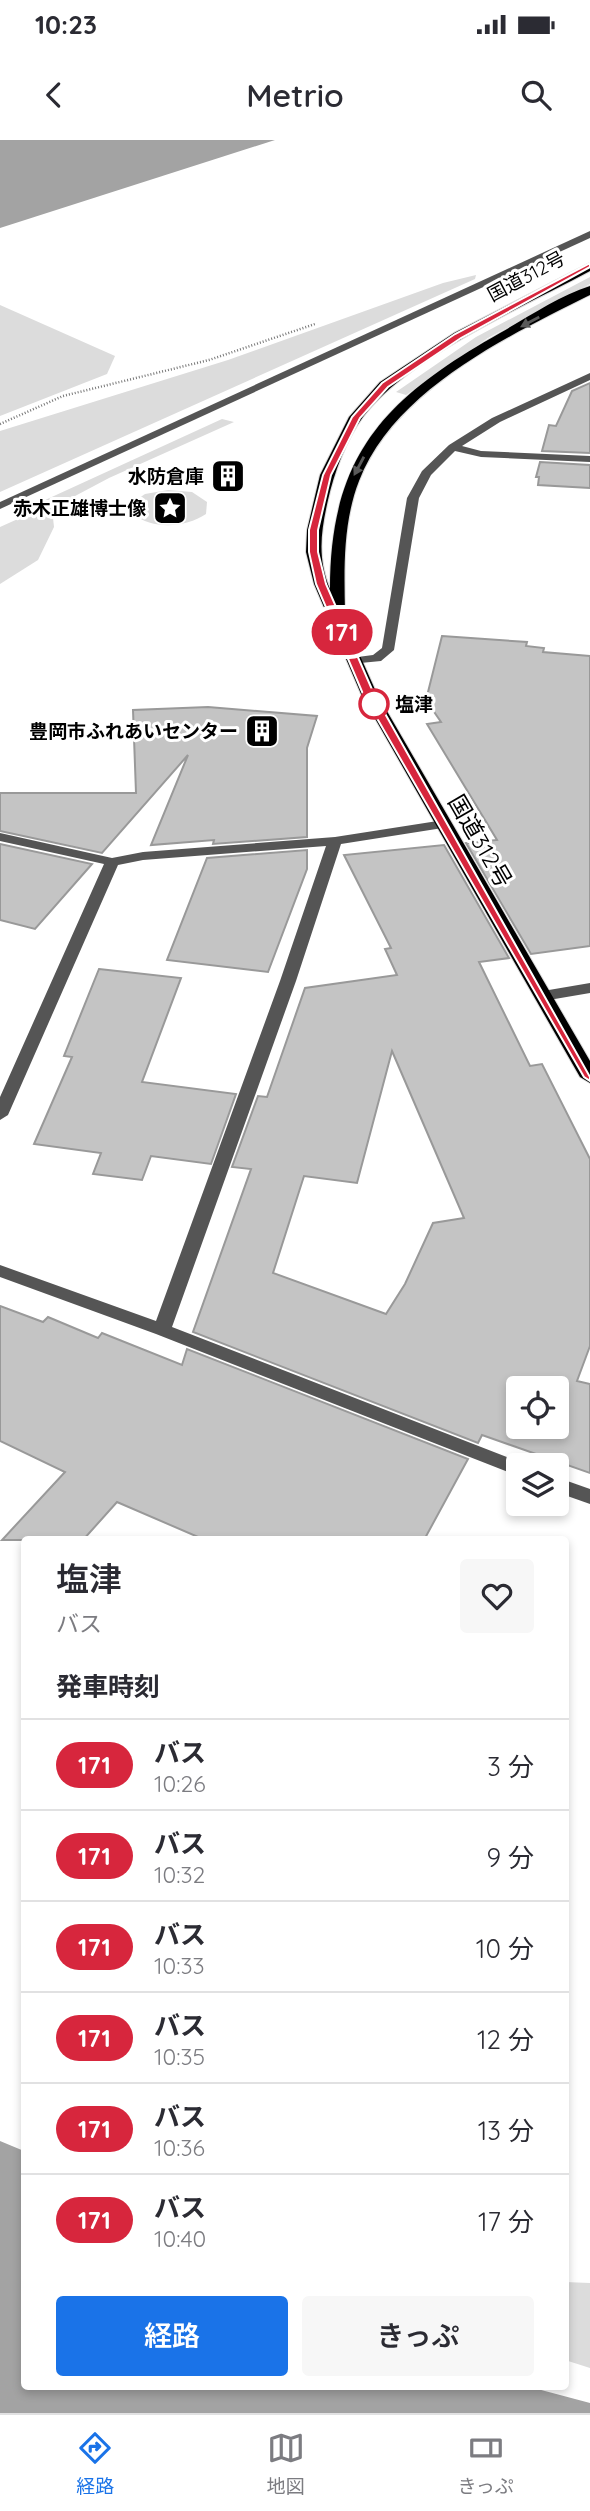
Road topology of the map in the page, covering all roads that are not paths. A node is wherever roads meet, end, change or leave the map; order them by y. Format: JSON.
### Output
{"nodes":[{"id":1,"x":590,"y":234,"type":"edge"},
{"id":2,"x":590,"y":265,"type":"edge"},
{"id":3,"x":590,"y":290,"type":"edge"},
{"id":4,"x":590,"y":376,"type":"edge"},
{"id":5,"x":453,"y":447,"type":"junction"},
{"id":6,"x":590,"y":459,"type":"edge"},
{"id":7,"x":0,"y":506,"type":"edge"},
{"id":8,"x":338,"y":624,"type":"junction"},
{"id":9,"x":355,"y":662,"type":"junction"},
{"id":10,"x":444,"y":824,"type":"junction"},
{"id":11,"x":0,"y":837,"type":"edge"},
{"id":12,"x":335,"y":841,"type":"junction"},
{"id":13,"x":112,"y":862,"type":"junction"},
{"id":14,"x":590,"y":988,"type":"edge"},
{"id":15,"x":543,"y":996,"type":"junction"},
{"id":16,"x":590,"y":1077,"type":"edge"},
{"id":17,"x":0,"y":1115,"type":"edge"},
{"id":18,"x":0,"y":1271,"type":"edge"},
{"id":19,"x":162,"y":1330,"type":"junction"},
{"id":20,"x":506,"y":1464,"type":"edge"},
{"id":21,"x":569,"y":1489,"type":"edge"},
{"id":22,"x":590,"y":1497,"type":"edge"}],
"edges":[{"from":1,"to":7,"type":"street"},
{"from":2,"to":8,"type":"highway","name":"国道312号"},
{"from":3,"to":8,"type":"highway","name":"国道312号","one_way":true},
{"from":4,"to":5,"type":"street"},
{"from":5,"to":6,"type":"street"},
{"from":5,"to":9,"type":"street"},
{"from":8,"to":9,"type":"highway","name":"国道312号"},
{"from":9,"to":10,"type":"highway","name":"国道312号"},
{"from":10,"to":12,"type":"street"},
{"from":10,"to":15,"type":"highway","name":"国道312号"},
{"from":11,"to":13,"type":"street"},
{"from":12,"to":13,"type":"street"},
{"from":12,"to":19,"type":"street"},
{"from":13,"to":17,"type":"street"},
{"from":14,"to":15,"type":"street"},
{"from":15,"to":16,"type":"highway","name":"国道312号"},
{"from":18,"to":19,"type":"street"},
{"from":19,"to":20,"type":"street"},
{"from":21,"to":22,"type":"street"}]}
